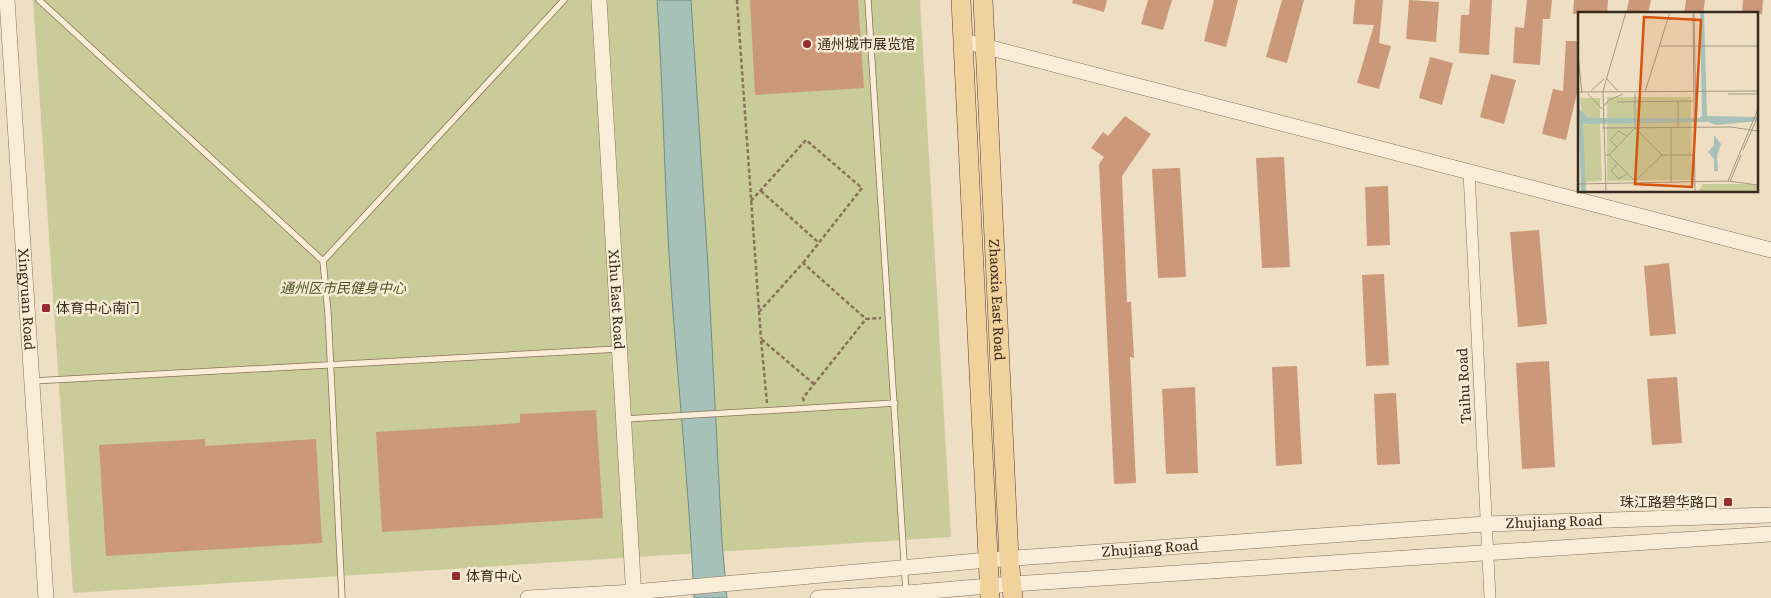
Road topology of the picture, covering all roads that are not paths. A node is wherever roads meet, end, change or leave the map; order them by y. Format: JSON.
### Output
{"nodes":[{"id":1,"x":7,"y":0,"type":"edge"},
{"id":2,"x":38,"y":0,"type":"edge"},
{"id":3,"x":564,"y":0,"type":"edge"},
{"id":4,"x":599,"y":0,"type":"edge"},
{"id":5,"x":868,"y":0,"type":"edge"},
{"id":6,"x":961,"y":0,"type":"edge"},
{"id":7,"x":983,"y":0,"type":"edge"},
{"id":8,"x":964,"y":42,"type":"junction"},
{"id":9,"x":985,"y":46,"type":"junction"},
{"id":10,"x":1470,"y":172,"type":"junction"},
{"id":11,"x":1771,"y":250,"type":"edge"},
{"id":12,"x":323,"y":261,"type":"junction"},
{"id":13,"x":620,"y":349,"type":"junction"},
{"id":14,"x":330,"y":365,"type":"junction"},
{"id":15,"x":32,"y":381,"type":"junction"},
{"id":16,"x":895,"y":403,"type":"junction"},
{"id":17,"x":624,"y":419,"type":"junction"},
{"id":18,"x":1771,"y":514,"type":"edge"},
{"id":19,"x":1485,"y":524,"type":"junction"},
{"id":20,"x":1771,"y":534,"type":"edge"},
{"id":21,"x":1487,"y":553,"type":"junction"},
{"id":22,"x":1009,"y":558,"type":"junction"},
{"id":23,"x":988,"y":560,"type":"junction"},
{"id":24,"x":1013,"y":591,"type":"edge"},
{"id":25,"x":990,"y":592,"type":"edge"},
{"id":26,"x":907,"y":594,"type":"junction"},
{"id":27,"x":634,"y":595,"type":"edge"},
{"id":28,"x":46,"y":598,"type":"edge"},
{"id":29,"x":342,"y":598,"type":"edge"},
{"id":30,"x":528,"y":598,"type":"edge"},
{"id":31,"x":818,"y":598,"type":"edge"},
{"id":32,"x":1490,"y":598,"type":"edge"}],
"edges":[{"from":1,"to":15,"type":"street","name":"Xingyuan Road"},
{"from":2,"to":12,"type":"lane"},
{"from":3,"to":12,"type":"lane"},
{"from":4,"to":13,"type":"street","name":"Xihu East Road"},
{"from":5,"to":16,"type":"lane"},
{"from":6,"to":8,"type":"main road","name":"Zhaoxia East Road"},
{"from":7,"to":9,"type":"main road","name":"Zhaoxia East Road"},
{"from":8,"to":9,"type":"street"},
{"from":8,"to":23,"type":"main road","name":"Zhaoxia East Road"},
{"from":9,"to":10,"type":"street"},
{"from":9,"to":22,"type":"main road","name":"Zhaoxia East Road"},
{"from":10,"to":11,"type":"street"},
{"from":10,"to":19,"type":"street","name":"Taihu Road"},
{"from":12,"to":14,"type":"lane"},
{"from":13,"to":14,"type":"lane"},
{"from":13,"to":17,"type":"street","name":"Xihu East Road"},
{"from":14,"to":15,"type":"lane"},
{"from":14,"to":29,"type":"lane"},
{"from":15,"to":28,"type":"street","name":"Xingyuan Road"},
{"from":16,"to":17,"type":"lane"},
{"from":16,"to":26,"type":"lane"},
{"from":17,"to":27,"type":"street","name":"Xihu East Road"},
{"from":18,"to":19,"type":"street","name":"Zhujiang Road"},
{"from":19,"to":21,"type":"street","name":"Taihu Road"},
{"from":19,"to":22,"type":"street","name":"Zhujiang Road"},
{"from":20,"to":21,"type":"street","name":"Zhujiang Road"},
{"from":21,"to":24,"type":"street","name":"Zhujiang Road"},
{"from":21,"to":32,"type":"street","name":"Taihu Road"},
{"from":22,"to":23,"type":"street","name":"Zhujiang Road"},
{"from":22,"to":24,"type":"main road","name":"Zhaoxia East Road"},
{"from":23,"to":25,"type":"main road","name":"Zhaoxia East Road"},
{"from":23,"to":27,"type":"street","name":"Zhujiang Road"},
{"from":24,"to":25,"type":"street","name":"Zhujiang Road"},
{"from":25,"to":26,"type":"street","name":"Zhujiang Road"},
{"from":26,"to":31,"type":"street","name":"Zhujiang Road"},
{"from":27,"to":30,"type":"street","name":"Zhujiang Road"}]}
